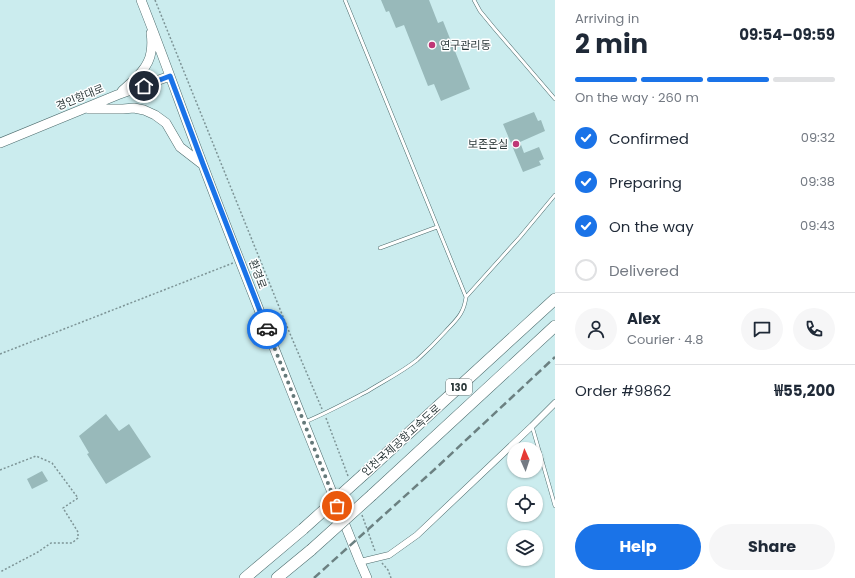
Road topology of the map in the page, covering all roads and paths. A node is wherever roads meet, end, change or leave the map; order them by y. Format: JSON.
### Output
{"nodes":[{"id":1,"x":155,"y":0,"type":"edge"},
{"id":2,"x":345,"y":0,"type":"edge"},
{"id":3,"x":474,"y":0,"type":"edge"},
{"id":4,"x":142,"y":2,"type":"edge"},
{"id":5,"x":170,"y":76,"type":"junction"},
{"id":6,"x":118,"y":95,"type":"junction"},
{"id":7,"x":555,"y":99,"type":"edge"},
{"id":8,"x":83,"y":109,"type":"junction"},
{"id":9,"x":0,"y":143,"type":"edge"},
{"id":10,"x":203,"y":164,"type":"junction"},
{"id":11,"x":555,"y":196,"type":"edge"},
{"id":12,"x":437,"y":227,"type":"junction"},
{"id":13,"x":380,"y":248,"type":"dead end"},
{"id":14,"x":240,"y":260,"type":"junction"},
{"id":15,"x":466,"y":296,"type":"junction"},
{"id":16,"x":555,"y":299,"type":"edge"},
{"id":17,"x":555,"y":326,"type":"edge"},
{"id":18,"x":0,"y":354,"type":"edge"},
{"id":19,"x":555,"y":403,"type":"edge"},
{"id":20,"x":325,"y":414,"type":"junction"},
{"id":21,"x":303,"y":422,"type":"junction"},
{"id":22,"x":532,"y":426,"type":"junction"},
{"id":23,"x":0,"y":470,"type":"edge"},
{"id":24,"x":348,"y":478,"type":"dead end"},
{"id":25,"x":555,"y":505,"type":"edge"},
{"id":26,"x":362,"y":515,"type":"dead end"},
{"id":27,"x":378,"y":558,"type":"junction"},
{"id":28,"x":360,"y":562,"type":"junction"},
{"id":29,"x":0,"y":572,"type":"edge"},
{"id":30,"x":245,"y":578,"type":"edge"},
{"id":31,"x":277,"y":578,"type":"edge"},
{"id":32,"x":367,"y":578,"type":"edge"},
{"id":33,"x":391,"y":578,"type":"edge"}],
"edges":[{"from":1,"to":20,"type":"path"},
{"from":2,"to":12,"type":"lane"},
{"from":3,"to":7,"type":"lane"},
{"from":4,"to":5,"type":"main road","name":"환경로"},
{"from":4,"to":6,"type":"main road"},
{"from":5,"to":6,"type":"main road","name":"경인항대로"},
{"from":5,"to":10,"type":"main road","name":"환경로"},
{"from":6,"to":8,"type":"main road","name":"경인항대로"},
{"from":8,"to":9,"type":"main road","name":"경인항대로"},
{"from":8,"to":10,"type":"main road"},
{"from":10,"to":14,"type":"main road","name":"환경로"},
{"from":11,"to":15,"type":"lane"},
{"from":12,"to":13,"type":"lane"},
{"from":12,"to":15,"type":"lane"},
{"from":14,"to":18,"type":"path"},
{"from":14,"to":21,"type":"main road","name":"환경로"},
{"from":15,"to":20,"type":"lane"},
{"from":16,"to":30,"type":"highway","name":"인천국제공항고속도로","number":"130","bridge":true},
{"from":17,"to":31,"type":"highway","name":"인천국제공항고속도로","number":"130","bridge":true},
{"from":19,"to":22,"type":"street"},
{"from":20,"to":21,"type":"lane"},
{"from":20,"to":24,"type":"path"},
{"from":21,"to":28,"type":"main road","name":"환경로"},
{"from":22,"to":25,"type":"lane"},
{"from":22,"to":27,"type":"street"},
{"from":23,"to":29,"type":"path"},
{"from":26,"to":27,"type":"path"},
{"from":27,"to":28,"type":"street"},
{"from":27,"to":33,"type":"path"},
{"from":28,"to":32,"type":"main road","name":"환경로"}]}
